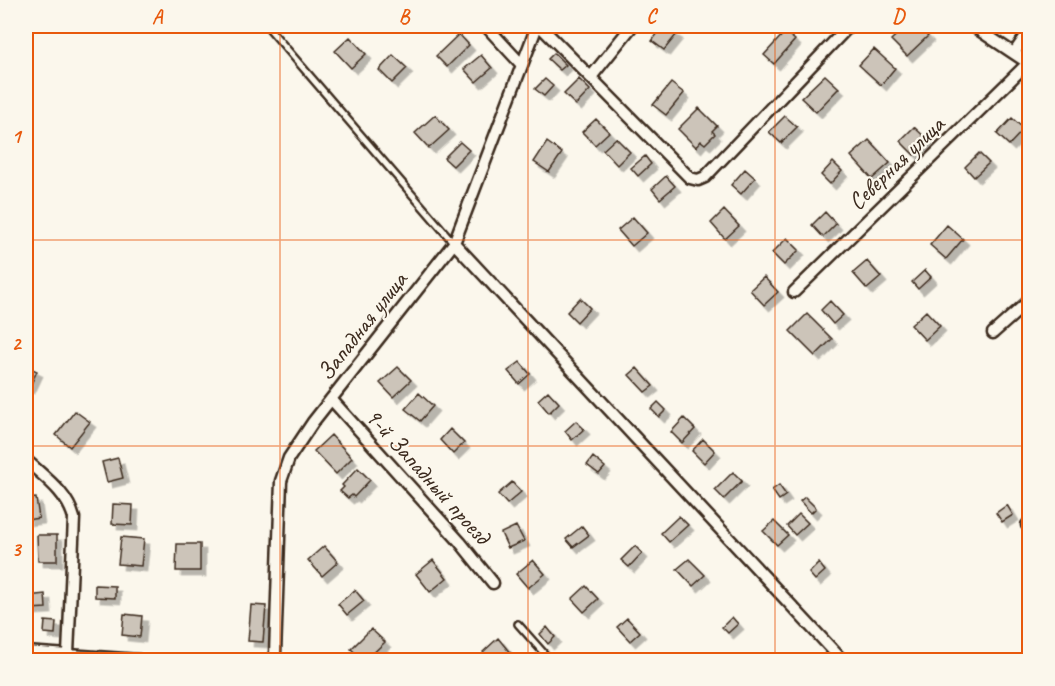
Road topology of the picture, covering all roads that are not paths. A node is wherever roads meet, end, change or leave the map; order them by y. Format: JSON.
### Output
{"nodes":[{"id":1,"x":267,"y":26,"type":"edge"},
{"id":2,"x":486,"y":26,"type":"edge"},
{"id":3,"x":539,"y":26,"type":"edge"},
{"id":4,"x":632,"y":26,"type":"edge"},
{"id":5,"x":849,"y":26,"type":"edge"},
{"id":6,"x":973,"y":26,"type":"edge"},
{"id":7,"x":1029,"y":30,"type":"edge"},
{"id":8,"x":1014,"y":54,"type":"junction"},
{"id":9,"x":1029,"y":64,"type":"edge"},
{"id":10,"x":522,"y":65,"type":"junction"},
{"id":11,"x":591,"y":77,"type":"junction"},
{"id":12,"x":454,"y":243,"type":"junction"},
{"id":13,"x":794,"y":292,"type":"dead end"},
{"id":14,"x":1029,"y":300,"type":"edge"},
{"id":15,"x":993,"y":333,"type":"dead end"},
{"id":16,"x":331,"y":399,"type":"junction"},
{"id":17,"x":26,"y":460,"type":"edge"},
{"id":18,"x":493,"y":583,"type":"dead end"},
{"id":19,"x":518,"y":624,"type":"dead end"},
{"id":20,"x":26,"y":652,"type":"edge"},
{"id":21,"x":68,"y":654,"type":"junction"},
{"id":22,"x":275,"y":659,"type":"edge"},
{"id":23,"x":139,"y":660,"type":"edge"},
{"id":24,"x":550,"y":660,"type":"edge"},
{"id":25,"x":842,"y":660,"type":"edge"}],
"edges":[{"from":1,"to":12,"type":"lane"},
{"from":2,"to":10,"type":"street"},
{"from":3,"to":10,"type":"street","name":"Западная улица"},
{"from":3,"to":11,"type":"street"},
{"from":4,"to":11,"type":"street"},
{"from":5,"to":11,"type":"street"},
{"from":6,"to":8,"type":"street"},
{"from":7,"to":8,"type":"street"},
{"from":8,"to":9,"type":"street"},
{"from":9,"to":13,"type":"street","name":"Северная улица"},
{"from":10,"to":12,"type":"street","name":"Западная улица"},
{"from":12,"to":16,"type":"street","name":"Западная улица"},
{"from":12,"to":25,"type":"street"},
{"from":14,"to":15,"type":"street"},
{"from":16,"to":18,"type":"street","name":"9-й Западный проезд"},
{"from":16,"to":22,"type":"street","name":"Западная улица"},
{"from":17,"to":21,"type":"street"},
{"from":19,"to":24,"type":"lane"},
{"from":20,"to":21,"type":"street"},
{"from":21,"to":23,"type":"street"}]}
